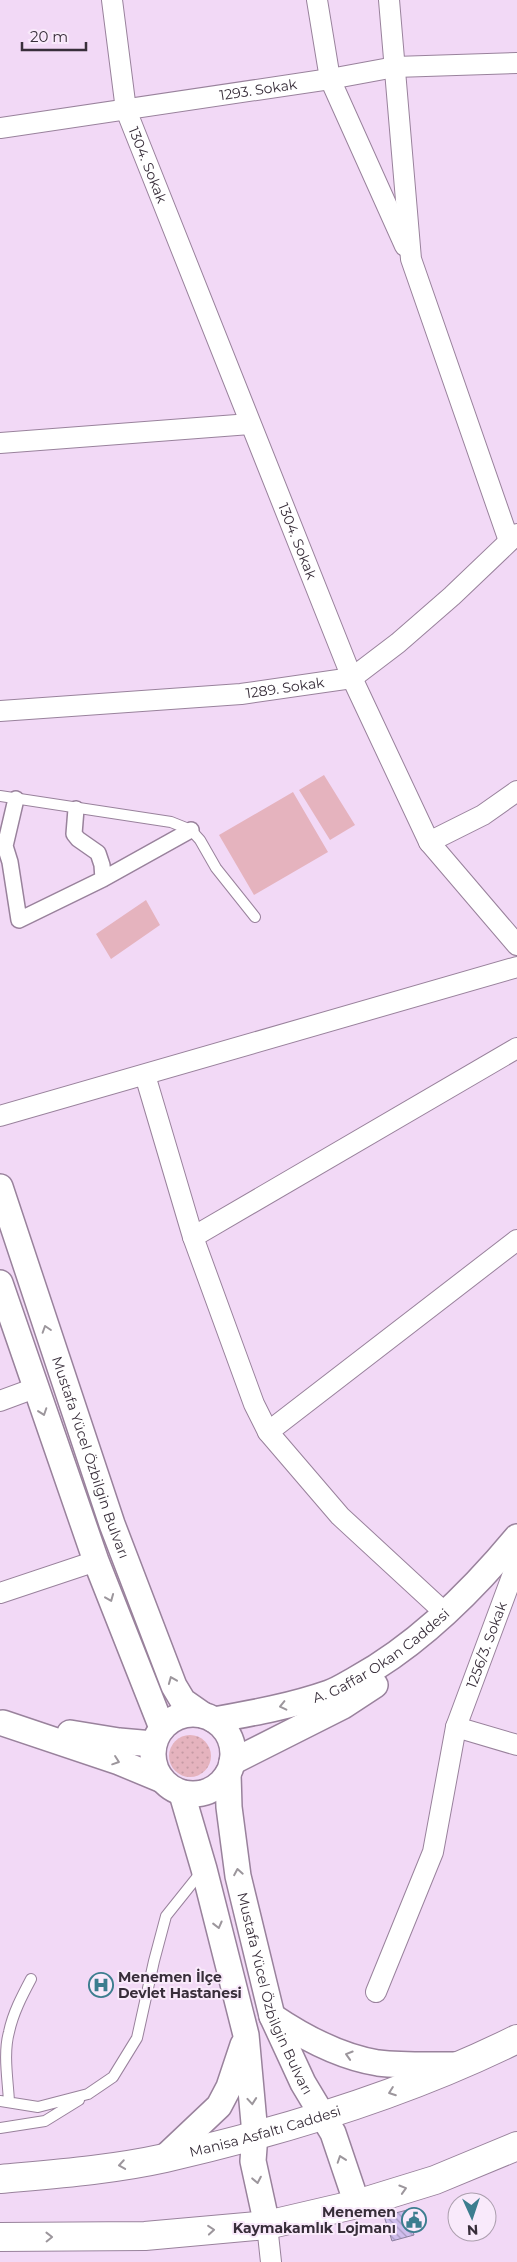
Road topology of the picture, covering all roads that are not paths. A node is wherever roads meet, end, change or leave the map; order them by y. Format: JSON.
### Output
{"nodes":[{"id":1,"x":112,"y":0,"type":"edge"},
{"id":2,"x":317,"y":0,"type":"edge"},
{"id":3,"x":389,"y":0,"type":"edge"},
{"id":4,"x":517,"y":63,"type":"edge"},
{"id":5,"x":395,"y":67,"type":"junction"},
{"id":6,"x":330,"y":79,"type":"junction"},
{"id":7,"x":126,"y":110,"type":"junction"},
{"id":8,"x":0,"y":128,"type":"edge"},
{"id":9,"x":411,"y":259,"type":"junction"},
{"id":10,"x":250,"y":424,"type":"junction"},
{"id":11,"x":0,"y":443,"type":"edge"},
{"id":12,"x":513,"y":537,"type":"edge"},
{"id":13,"x":352,"y":678,"type":"junction"},
{"id":14,"x":0,"y":711,"type":"edge"},
{"id":15,"x":517,"y":791,"type":"edge"},
{"id":16,"x":0,"y":796,"type":"edge"},
{"id":17,"x":16,"y":799,"type":"junction"},
{"id":18,"x":76,"y":809,"type":"junction"},
{"id":19,"x":191,"y":830,"type":"junction"},
{"id":20,"x":429,"y":842,"type":"junction"},
{"id":21,"x":103,"y":879,"type":"junction"},
{"id":22,"x":255,"y":917,"type":"dead end"},
{"id":23,"x":517,"y":944,"type":"edge"},
{"id":24,"x":517,"y":967,"type":"edge"},
{"id":25,"x":517,"y":1048,"type":"edge"},
{"id":26,"x":145,"y":1075,"type":"junction"},
{"id":27,"x":0,"y":1116,"type":"edge"},
{"id":28,"x":0,"y":1187,"type":"edge"},
{"id":29,"x":192,"y":1237,"type":"junction"},
{"id":30,"x":517,"y":1240,"type":"edge"},
{"id":31,"x":0,"y":1283,"type":"edge"},
{"id":32,"x":35,"y":1388,"type":"junction"},
{"id":33,"x":0,"y":1401,"type":"edge"},
{"id":34,"x":268,"y":1432,"type":"junction"},
{"id":35,"x":517,"y":1537,"type":"edge"},
{"id":36,"x":96,"y":1561,"type":"junction"},
{"id":37,"x":517,"y":1563,"type":"edge"},
{"id":38,"x":0,"y":1593,"type":"edge"},
{"id":39,"x":444,"y":1612,"type":"junction"},
{"id":40,"x":209,"y":1718,"type":"junction"},
{"id":41,"x":2,"y":1723,"type":"edge"},
{"id":42,"x":456,"y":1726,"type":"junction"},
{"id":43,"x":158,"y":1736,"type":"junction"},
{"id":44,"x":517,"y":1744,"type":"edge"},
{"id":45,"x":230,"y":1768,"type":"junction"},
{"id":46,"x":160,"y":1779,"type":"junction"},
{"id":47,"x":182,"y":1794,"type":"junction"},
{"id":48,"x":204,"y":1869,"type":"junction"},
{"id":49,"x":31,"y":1979,"type":"dead end"},
{"id":50,"x":376,"y":1992,"type":"dead end"},
{"id":51,"x":272,"y":2016,"type":"junction"},
{"id":52,"x":246,"y":2035,"type":"junction"},
{"id":53,"x":517,"y":2039,"type":"edge"},
{"id":54,"x":466,"y":2064,"type":"junction"},
{"id":55,"x":88,"y":2094,"type":"junction"},
{"id":56,"x":5,"y":2101,"type":"edge"},
{"id":57,"x":323,"y":2115,"type":"junction"},
{"id":58,"x":0,"y":2128,"type":"edge"},
{"id":59,"x":255,"y":2134,"type":"junction"},
{"id":60,"x":517,"y":2146,"type":"edge"},
{"id":61,"x":164,"y":2158,"type":"junction"},
{"id":62,"x":0,"y":2179,"type":"edge"},
{"id":63,"x":356,"y":2204,"type":"junction"},
{"id":64,"x":267,"y":2225,"type":"junction"},
{"id":65,"x":0,"y":2237,"type":"edge"},
{"id":66,"x":271,"y":2262,"type":"edge"}],
"edges":[{"from":1,"to":7,"type":"street","name":"1304. Sokak"},
{"from":2,"to":6,"type":"street"},
{"from":3,"to":5,"type":"street"},
{"from":4,"to":5,"type":"street","name":"1293. Sokak"},
{"from":5,"to":6,"type":"street","name":"1293. Sokak"},
{"from":5,"to":9,"type":"street"},
{"from":6,"to":7,"type":"street","name":"1293. Sokak"},
{"from":6,"to":9,"type":"street"},
{"from":7,"to":8,"type":"street","name":"1293. Sokak"},
{"from":7,"to":10,"type":"street","name":"1304. Sokak"},
{"from":9,"to":12,"type":"street"},
{"from":10,"to":11,"type":"street"},
{"from":10,"to":13,"type":"street","name":"1304. Sokak"},
{"from":12,"to":13,"type":"street","name":"1289. Sokak"},
{"from":13,"to":14,"type":"street","name":"1289. Sokak"},
{"from":13,"to":20,"type":"street","name":"1304. Sokak"},
{"from":15,"to":20,"type":"street"},
{"from":16,"to":17,"type":"lane"},
{"from":17,"to":18,"type":"lane"},
{"from":17,"to":21,"type":"street"},
{"from":18,"to":19,"type":"lane"},
{"from":18,"to":21,"type":"street"},
{"from":19,"to":21,"type":"street"},
{"from":19,"to":22,"type":"lane"},
{"from":20,"to":23,"type":"street","name":"1304. Sokak"},
{"from":24,"to":26,"type":"street"},
{"from":25,"to":29,"type":"street"},
{"from":26,"to":27,"type":"street"},
{"from":26,"to":29,"type":"street"},
{"from":40,"to":28,"type":"street","name":"Mustafa Yücel Özbilgin Bulvarı","one_way":true},
{"from":29,"to":34,"type":"street"},
{"from":30,"to":34,"type":"street"},
{"from":31,"to":32,"type":"street","name":"Mustafa Yücel Özbilgin Bulvarı"},
{"from":32,"to":33,"type":"street"},
{"from":32,"to":36,"type":"street","name":"Mustafa Yücel Özbilgin Bulvarı","one_way":true},
{"from":34,"to":39,"type":"street"},
{"from":35,"to":39,"type":"street","name":"A. Gaffar Okan Caddesi"},
{"from":36,"to":38,"type":"street"},
{"from":36,"to":43,"type":"street","name":"Mustafa Yücel Özbilgin Bulvarı","one_way":true},
{"from":37,"to":42,"type":"street","name":"1256/3. Sokak"},
{"from":37,"to":45,"type":"street","name":"A. Gaffar Okan Caddesi"},
{"from":39,"to":40,"type":"street","name":"A. Gaffar Okan Caddesi","one_way":true},
{"from":40,"to":43,"type":"street"},
{"from":40,"to":45,"type":"street"},
{"from":41,"to":43,"type":"street"},
{"from":41,"to":46,"type":"street","one_way":true},
{"from":42,"to":44,"type":"street"},
{"from":42,"to":50,"type":"street","name":"1256/3. Sokak"},
{"from":43,"to":46,"type":"street"},
{"from":45,"to":47,"type":"street"},
{"from":51,"to":45,"type":"street","name":"Mustafa Yücel Özbilgin Bulvarı","one_way":true},
{"from":46,"to":47,"type":"street"},
{"from":47,"to":48,"type":"street"},
{"from":48,"to":52,"type":"street","one_way":true},
{"from":48,"to":55,"type":"lane"},
{"from":49,"to":56,"type":"lane"},
{"from":54,"to":51,"type":"street","one_way":true},
{"from":51,"to":57,"type":"street","name":"Mustafa Yücel Özbilgin Bulvarı"},
{"from":52,"to":59,"type":"street","one_way":true},
{"from":52,"to":61,"type":"street"},
{"from":53,"to":54,"type":"highway","name":"Manisa Asfaltı Caddesi"},
{"from":54,"to":57,"type":"highway","name":"Manisa Asfaltı Caddesi","one_way":true},
{"from":55,"to":56,"type":"lane"},
{"from":55,"to":58,"type":"lane"},
{"from":57,"to":59,"type":"highway","name":"Manisa Asfaltı Caddesi"},
{"from":63,"to":57,"type":"street","name":"Mustafa Yücel Özbilgin Bulvarı","one_way":true},
{"from":59,"to":61,"type":"highway","name":"Manisa Asfaltı Caddesi"},
{"from":59,"to":64,"type":"street","one_way":true},
{"from":63,"to":60,"type":"highway","one_way":true},
{"from":61,"to":62,"type":"highway","name":"Manisa Asfaltı Caddesi","one_way":true},
{"from":63,"to":64,"type":"highway"},
{"from":65,"to":64,"type":"highway","one_way":true},
{"from":64,"to":66,"type":"street"}]}
